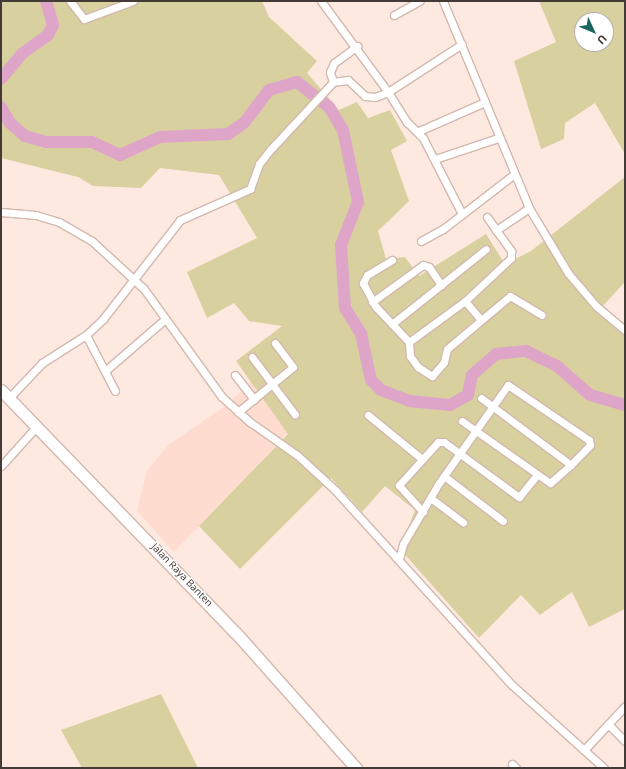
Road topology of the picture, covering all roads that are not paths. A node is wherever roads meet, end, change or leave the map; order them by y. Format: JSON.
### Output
{"nodes":[{"id":1,"x":70,"y":1,"type":"edge"},
{"id":2,"x":133,"y":1,"type":"edge"},
{"id":3,"x":321,"y":1,"type":"edge"},
{"id":4,"x":418,"y":1,"type":"edge"},
{"id":5,"x":443,"y":1,"type":"edge"},
{"id":6,"x":394,"y":15,"type":"dead end"},
{"id":7,"x":462,"y":44,"type":"junction"},
{"id":8,"x":357,"y":46,"type":"junction"},
{"id":9,"x":332,"y":84,"type":"junction"},
{"id":10,"x":388,"y":92,"type":"junction"},
{"id":11,"x":485,"y":102,"type":"junction"},
{"id":12,"x":419,"y":131,"type":"junction"},
{"id":13,"x":498,"y":138,"type":"junction"},
{"id":14,"x":435,"y":160,"type":"junction"},
{"id":15,"x":513,"y":175,"type":"junction"},
{"id":16,"x":529,"y":208,"type":"junction"},
{"id":17,"x":1,"y":212,"type":"edge"},
{"id":18,"x":462,"y":214,"type":"junction"},
{"id":19,"x":487,"y":217,"type":"dead end"},
{"id":20,"x":496,"y":230,"type":"junction"},
{"id":21,"x":421,"y":241,"type":"dead end"},
{"id":22,"x":486,"y":249,"type":"dead end"},
{"id":23,"x":392,"y":260,"type":"dead end"},
{"id":24,"x":133,"y":279,"type":"junction"},
{"id":25,"x":441,"y":285,"type":"junction"},
{"id":26,"x":465,"y":301,"type":"junction"},
{"id":27,"x":372,"y":302,"type":"junction"},
{"id":28,"x":542,"y":315,"type":"dead end"},
{"id":29,"x":165,"y":319,"type":"junction"},
{"id":30,"x":480,"y":319,"type":"junction"},
{"id":31,"x":392,"y":324,"type":"junction"},
{"id":32,"x":625,"y":330,"type":"edge"},
{"id":33,"x":86,"y":335,"type":"junction"},
{"id":34,"x":409,"y":342,"type":"junction"},
{"id":35,"x":275,"y":343,"type":"dead end"},
{"id":36,"x":252,"y":357,"type":"dead end"},
{"id":37,"x":105,"y":371,"type":"junction"},
{"id":38,"x":235,"y":375,"type":"dead end"},
{"id":39,"x":272,"y":384,"type":"junction"},
{"id":40,"x":115,"y":392,"type":"dead end"},
{"id":41,"x":5,"y":394,"type":"edge"},
{"id":42,"x":480,"y":398,"type":"dead end"},
{"id":43,"x":254,"y":399,"type":"junction"},
{"id":44,"x":493,"y":408,"type":"junction"},
{"id":45,"x":238,"y":412,"type":"junction"},
{"id":46,"x":295,"y":414,"type":"dead end"},
{"id":47,"x":368,"y":415,"type":"dead end"},
{"id":48,"x":462,"y":421,"type":"dead end"},
{"id":49,"x":37,"y":426,"type":"junction"},
{"id":50,"x":477,"y":432,"type":"junction"},
{"id":51,"x":461,"y":455,"type":"junction"},
{"id":52,"x":422,"y":459,"type":"junction"},
{"id":53,"x":571,"y":465,"type":"junction"},
{"id":54,"x":1,"y":466,"type":"edge"},
{"id":55,"x":537,"y":475,"type":"junction"},
{"id":56,"x":444,"y":476,"type":"junction"},
{"id":57,"x":432,"y":499,"type":"junction"},
{"id":58,"x":423,"y":512,"type":"junction"},
{"id":59,"x":503,"y":521,"type":"dead end"},
{"id":60,"x":463,"y":522,"type":"dead end"},
{"id":61,"x":399,"y":559,"type":"junction"},
{"id":62,"x":625,"y":706,"type":"edge"},
{"id":63,"x":608,"y":724,"type":"junction"},
{"id":64,"x":625,"y":741,"type":"edge"},
{"id":65,"x":584,"y":750,"type":"junction"},
{"id":66,"x":356,"y":768,"type":"edge"},
{"id":67,"x":604,"y":768,"type":"edge"}],
"edges":[{"from":1,"to":2,"type":"street"},
{"from":3,"to":8,"type":"street"},
{"from":4,"to":6,"type":"street"},
{"from":5,"to":7,"type":"street"},
{"from":7,"to":10,"type":"street"},
{"from":7,"to":11,"type":"street"},
{"from":8,"to":9,"type":"street"},
{"from":8,"to":10,"type":"street"},
{"from":9,"to":10,"type":"street"},
{"from":9,"to":24,"type":"street"},
{"from":10,"to":12,"type":"street"},
{"from":11,"to":12,"type":"street"},
{"from":11,"to":13,"type":"street"},
{"from":12,"to":14,"type":"street"},
{"from":13,"to":14,"type":"street"},
{"from":13,"to":15,"type":"street"},
{"from":14,"to":18,"type":"street"},
{"from":15,"to":16,"type":"street"},
{"from":15,"to":18,"type":"street"},
{"from":16,"to":20,"type":"street"},
{"from":16,"to":32,"type":"street"},
{"from":17,"to":24,"type":"street"},
{"from":18,"to":21,"type":"street"},
{"from":19,"to":20,"type":"street"},
{"from":20,"to":26,"type":"street"},
{"from":22,"to":25,"type":"street"},
{"from":23,"to":27,"type":"street"},
{"from":24,"to":29,"type":"street"},
{"from":24,"to":33,"type":"street"},
{"from":25,"to":27,"type":"street"},
{"from":25,"to":31,"type":"street"},
{"from":26,"to":30,"type":"street"},
{"from":26,"to":34,"type":"street"},
{"from":27,"to":31,"type":"street"},
{"from":28,"to":30,"type":"street"},
{"from":29,"to":37,"type":"street"},
{"from":29,"to":45,"type":"street"},
{"from":30,"to":34,"type":"street"},
{"from":31,"to":34,"type":"street"},
{"from":33,"to":37,"type":"street"},
{"from":33,"to":41,"type":"street"},
{"from":35,"to":39,"type":"street"},
{"from":36,"to":39,"type":"street"},
{"from":37,"to":40,"type":"street"},
{"from":38,"to":43,"type":"street"},
{"from":39,"to":43,"type":"street"},
{"from":39,"to":46,"type":"street"},
{"from":41,"to":49,"type":"main road","name":"Jalan Raya Banten"},
{"from":42,"to":44,"type":"street"},
{"from":43,"to":45,"type":"street"},
{"from":44,"to":50,"type":"street"},
{"from":44,"to":53,"type":"street"},
{"from":44,"to":53,"type":"street"},
{"from":45,"to":61,"type":"street"},
{"from":47,"to":52,"type":"street"},
{"from":48,"to":50,"type":"street"},
{"from":49,"to":54,"type":"street"},
{"from":49,"to":66,"type":"main road","name":"Jalan Raya Banten"},
{"from":50,"to":51,"type":"street"},
{"from":50,"to":55,"type":"street"},
{"from":51,"to":52,"type":"street"},
{"from":51,"to":55,"type":"street"},
{"from":51,"to":56,"type":"street"},
{"from":52,"to":58,"type":"street"},
{"from":53,"to":55,"type":"street"},
{"from":56,"to":57,"type":"street"},
{"from":56,"to":59,"type":"street"},
{"from":57,"to":58,"type":"street"},
{"from":57,"to":60,"type":"street"},
{"from":58,"to":61,"type":"street"},
{"from":61,"to":65,"type":"street"},
{"from":62,"to":63,"type":"street"},
{"from":63,"to":64,"type":"street"},
{"from":63,"to":65,"type":"street"},
{"from":65,"to":67,"type":"street"}]}
